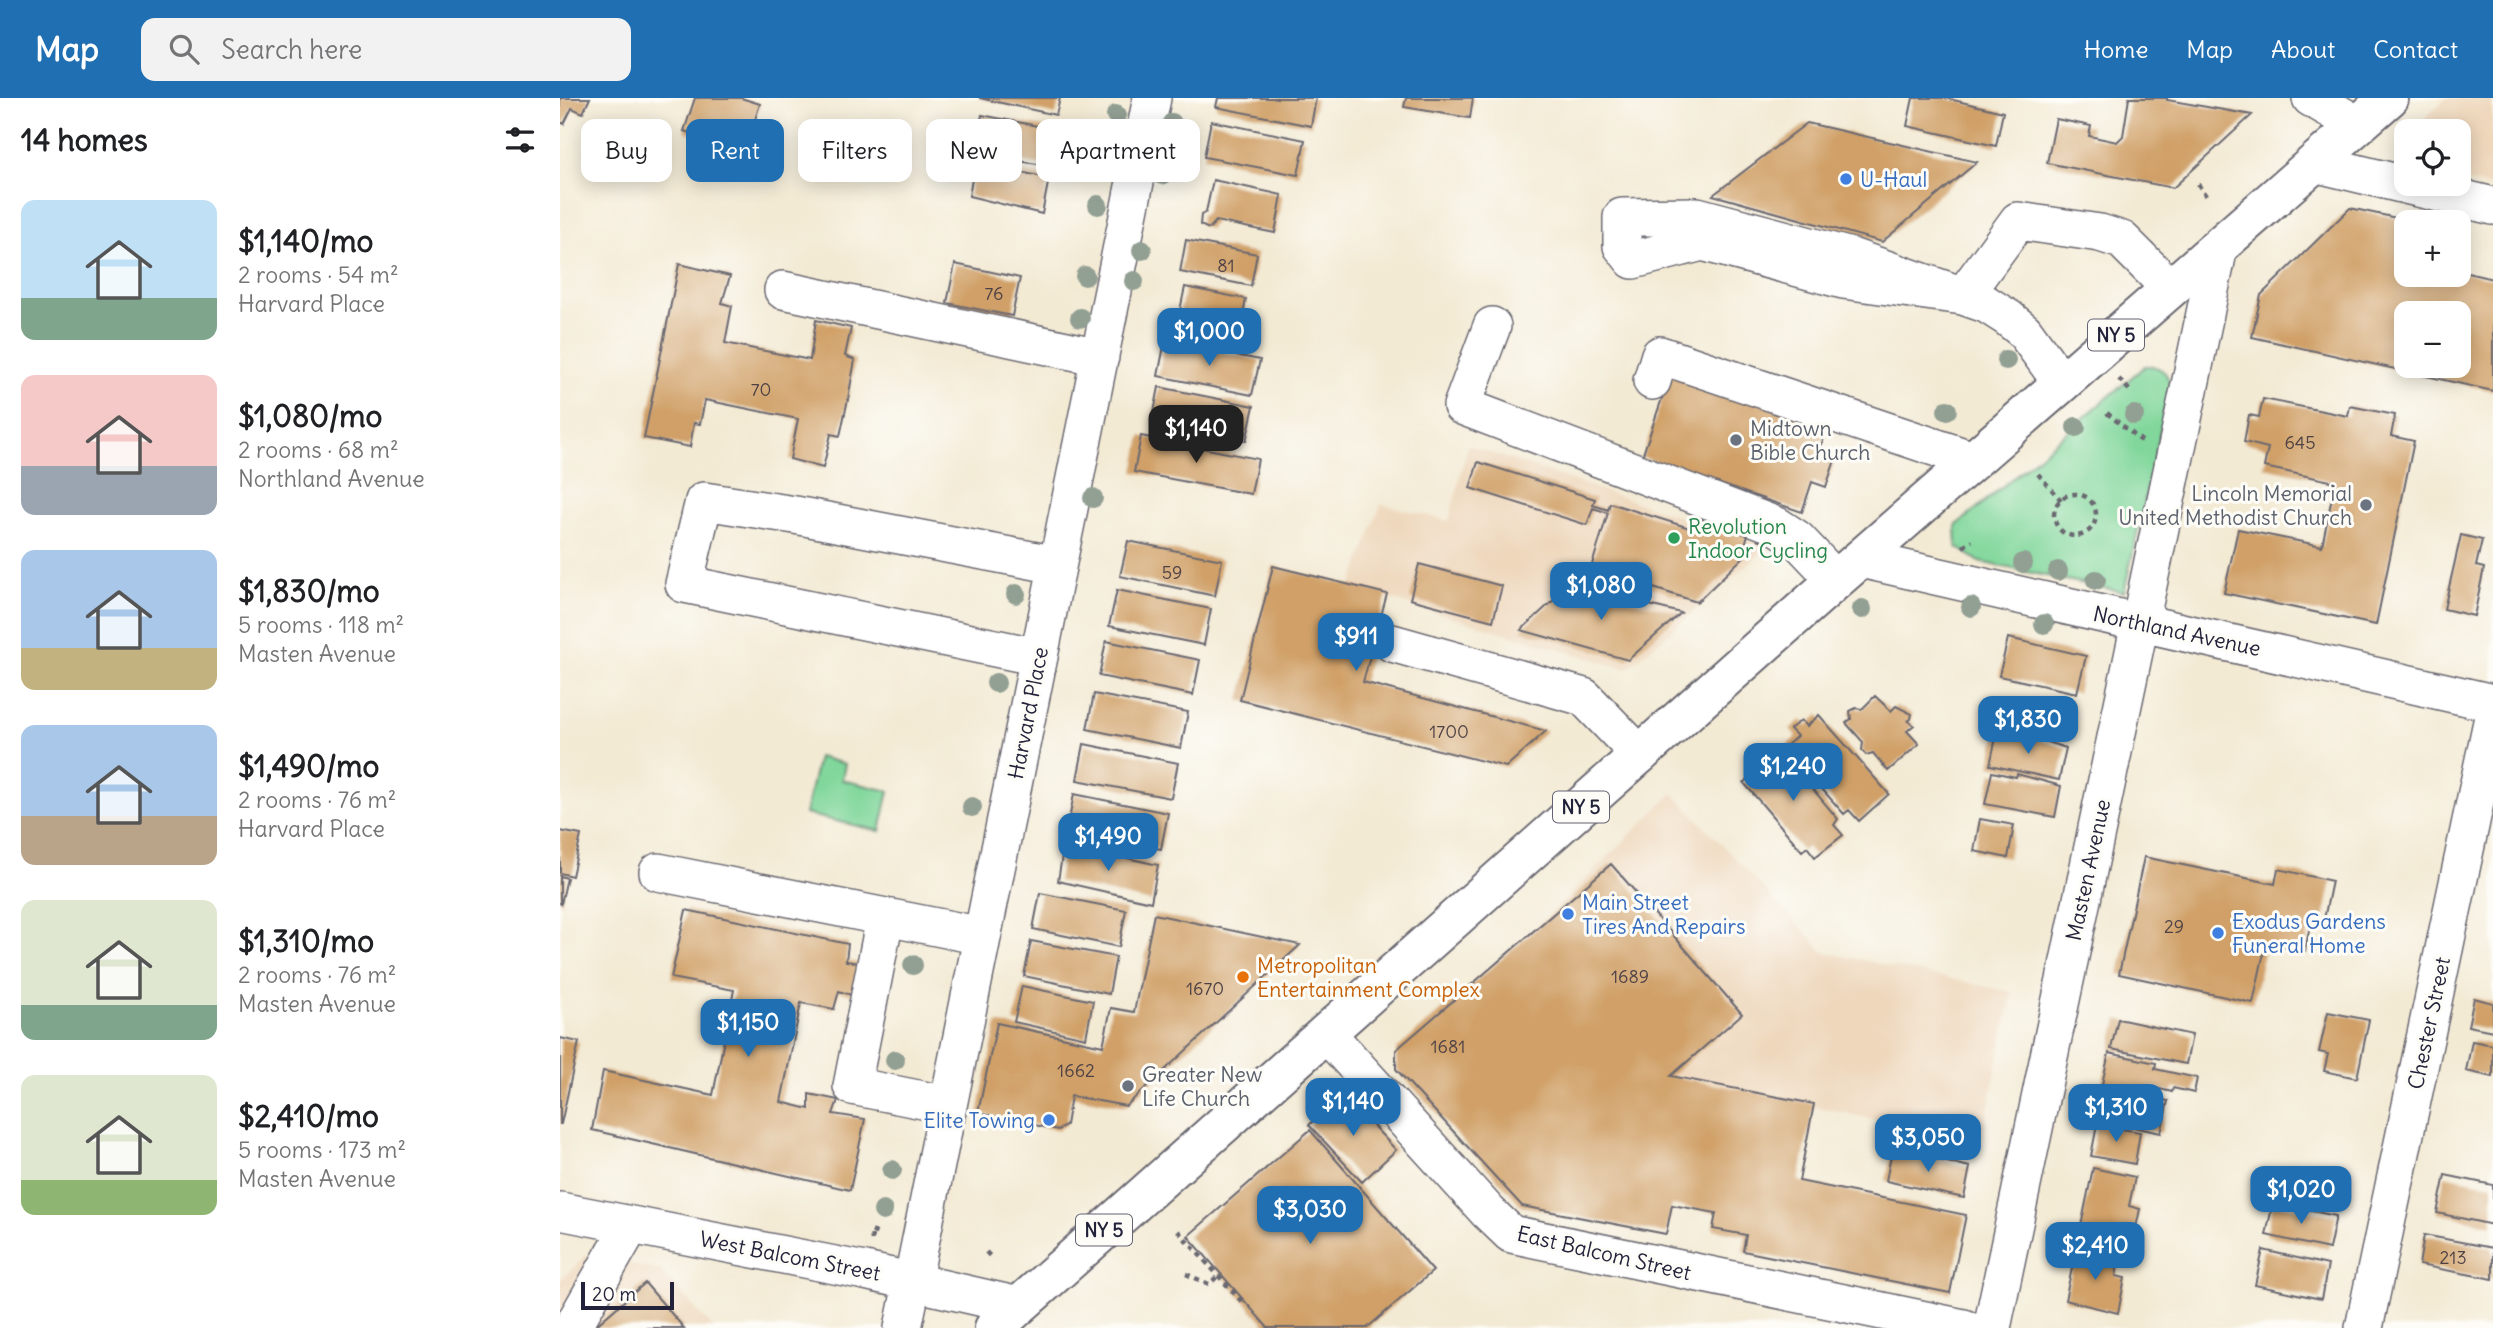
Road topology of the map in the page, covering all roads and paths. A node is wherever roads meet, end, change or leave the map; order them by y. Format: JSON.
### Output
{"nodes":[{"id":1,"x":1152,"y":98,"type":"edge"},
{"id":2,"x":2311,"y":98,"type":"edge"},
{"id":3,"x":2389,"y":98,"type":"edge"},
{"id":4,"x":2358,"y":125,"type":"junction"},
{"id":5,"x":2314,"y":163,"type":"junction"},
{"id":6,"x":2199,"y":184,"type":"dead end"},
{"id":7,"x":2206,"y":196,"type":"dead end"},
{"id":8,"x":2493,"y":206,"type":"edge"},
{"id":9,"x":2219,"y":247,"type":"junction"},
{"id":10,"x":2170,"y":288,"type":"junction"},
{"id":11,"x":783,"y":290,"type":"dead end"},
{"id":12,"x":1963,"y":296,"type":"junction"},
{"id":13,"x":1492,"y":326,"type":"dead end"},
{"id":14,"x":1100,"y":356,"type":"junction"},
{"id":15,"x":1652,"y":381,"type":"dead end"},
{"id":16,"x":2061,"y":382,"type":"junction"},
{"id":17,"x":2123,"y":384,"type":"dead end"},
{"id":18,"x":2131,"y":392,"type":"dead end"},
{"id":19,"x":2107,"y":413,"type":"dead end"},
{"id":20,"x":2144,"y":443,"type":"dead end"},
{"id":21,"x":1973,"y":460,"type":"junction"},
{"id":22,"x":2038,"y":474,"type":"dead end"},
{"id":23,"x":2061,"y":500,"type":"junction"},
{"id":24,"x":1972,"y":541,"type":"dead end"},
{"id":25,"x":1963,"y":547,"type":"dead end"},
{"id":26,"x":1057,"y":565,"type":"junction"},
{"id":27,"x":1848,"y":570,"type":"junction"},
{"id":28,"x":2140,"y":622,"type":"junction"},
{"id":29,"x":1392,"y":643,"type":"dead end"},
{"id":30,"x":1039,"y":657,"type":"junction"},
{"id":31,"x":2493,"y":703,"type":"edge"},
{"id":32,"x":2493,"y":717,"type":"edge"},
{"id":33,"x":1640,"y":755,"type":"junction"},
{"id":34,"x":658,"y":872,"type":"dead end"},
{"id":35,"x":885,"y":918,"type":"junction"},
{"id":36,"x":982,"y":936,"type":"junction"},
{"id":37,"x":1326,"y":1033,"type":"junction"},
{"id":38,"x":948,"y":1105,"type":"junction"},
{"id":39,"x":560,"y":1211,"type":"edge"},
{"id":40,"x":631,"y":1225,"type":"junction"},
{"id":41,"x":871,"y":1231,"type":"dead end"},
{"id":42,"x":1178,"y":1231,"type":"dead end"},
{"id":43,"x":879,"y":1234,"type":"dead end"},
{"id":44,"x":986,"y":1251,"type":"dead end"},
{"id":45,"x":993,"y":1259,"type":"dead end"},
{"id":46,"x":1186,"y":1274,"type":"dead end"},
{"id":47,"x":1218,"y":1276,"type":"junction"},
{"id":48,"x":912,"y":1282,"type":"junction"},
{"id":49,"x":1243,"y":1303,"type":"dead end"},
{"id":50,"x":1006,"y":1317,"type":"edge"},
{"id":51,"x":572,"y":1328,"type":"edge"},
{"id":52,"x":903,"y":1328,"type":"edge"},
{"id":53,"x":1964,"y":1328,"type":"edge"},
{"id":54,"x":1992,"y":1328,"type":"edge"},
{"id":55,"x":2364,"y":1328,"type":"edge"}],
"edges":[{"from":1,"to":14,"type":"street","name":"Harvard Place"},
{"from":2,"to":4,"type":"street"},
{"from":3,"to":4,"type":"main road","number":"NY 5"},
{"from":4,"to":5,"type":"main road","number":"NY 5"},
{"from":5,"to":8,"type":"street"},
{"from":5,"to":9,"type":"main road","number":"NY 5"},
{"from":6,"to":7,"type":"path"},
{"from":9,"to":10,"type":"main road","number":"NY 5"},
{"from":9,"to":28,"type":"street","name":"Masten Avenue"},
{"from":10,"to":12,"type":"street"},
{"from":10,"to":16,"type":"main road","number":"NY 5"},
{"from":11,"to":14,"type":"street"},
{"from":12,"to":12,"type":"street"},
{"from":12,"to":16,"type":"street"},
{"from":13,"to":27,"type":"street"},
{"from":14,"to":26,"type":"street","name":"Harvard Place"},
{"from":15,"to":21,"type":"street"},
{"from":16,"to":21,"type":"main road","number":"NY 5"},
{"from":17,"to":18,"type":"path"},
{"from":19,"to":20,"type":"path"},
{"from":21,"to":27,"type":"main road","number":"NY 5"},
{"from":22,"to":23,"type":"path"},
{"from":23,"to":23,"type":"path"},
{"from":24,"to":25,"type":"path"},
{"from":26,"to":30,"type":"street","name":"Harvard Place"},
{"from":26,"to":30,"type":"street"},
{"from":27,"to":28,"type":"street","name":"Northland Avenue"},
{"from":27,"to":33,"type":"main road","number":"NY 5"},
{"from":28,"to":31,"type":"street","name":"Northland Avenue"},
{"from":28,"to":54,"type":"street","name":"Masten Avenue"},
{"from":29,"to":33,"type":"street"},
{"from":30,"to":36,"type":"street","name":"Harvard Place"},
{"from":32,"to":55,"type":"street","name":"Chester Street"},
{"from":33,"to":37,"type":"main road","number":"NY 5"},
{"from":34,"to":35,"type":"street"},
{"from":35,"to":36,"type":"street"},
{"from":35,"to":38,"type":"street"},
{"from":36,"to":38,"type":"street","name":"Harvard Place"},
{"from":37,"to":50,"type":"main road","number":"NY 5"},
{"from":37,"to":53,"type":"street","name":"East Balcom Street"},
{"from":38,"to":48,"type":"street","name":"Harvard Place"},
{"from":39,"to":40,"type":"street","name":"West Balcom Street"},
{"from":40,"to":48,"type":"street","name":"West Balcom Street"},
{"from":40,"to":51,"type":"street"},
{"from":41,"to":43,"type":"path"},
{"from":42,"to":47,"type":"path"},
{"from":44,"to":45,"type":"path"},
{"from":46,"to":47,"type":"path"},
{"from":47,"to":49,"type":"path"},
{"from":48,"to":50,"type":"street","name":"West Balcom Street"},
{"from":48,"to":52,"type":"street","name":"Harvard Place"}]}
